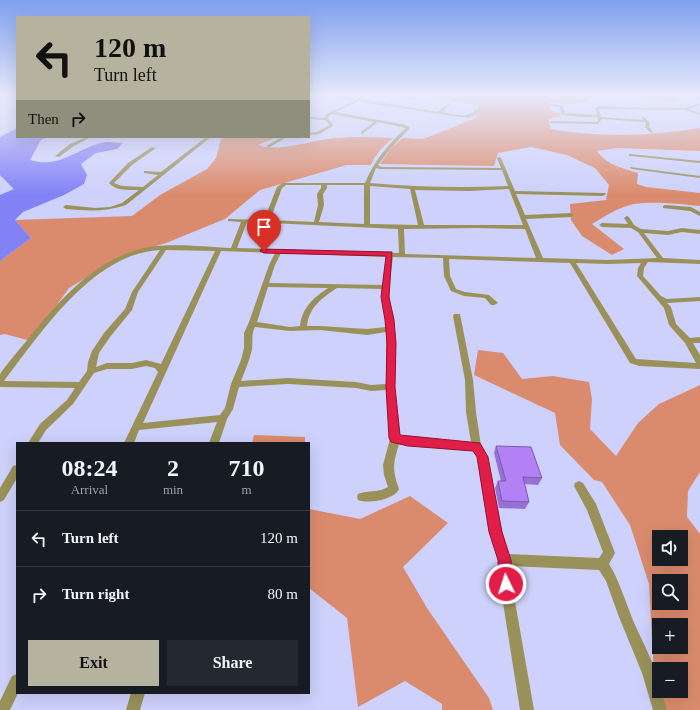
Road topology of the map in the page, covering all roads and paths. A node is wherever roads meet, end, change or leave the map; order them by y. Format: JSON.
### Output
{"nodes":[{"id":1,"x":326,"y":129,"type":"edge"},
{"id":2,"x":367,"y":129,"type":"edge"},
{"id":3,"x":407,"y":129,"type":"edge"},
{"id":4,"x":649,"y":129,"type":"edge"},
{"id":5,"x":651,"y":132,"type":"dead end"},
{"id":6,"x":362,"y":133,"type":"dead end"},
{"id":7,"x":310,"y":134,"type":"edge"},
{"id":8,"x":87,"y":138,"type":"edge"},
{"id":9,"x":208,"y":138,"type":"edge"},
{"id":10,"x":283,"y":138,"type":"edge"},
{"id":11,"x":268,"y":146,"type":"dead end"},
{"id":12,"x":154,"y":148,"type":"dead end"},
{"id":13,"x":631,"y":155,"type":"dead end"},
{"id":14,"x":57,"y":156,"type":"dead end"},
{"id":15,"x":499,"y":158,"type":"dead end"},
{"id":16,"x":700,"y":162,"type":"edge"},
{"id":17,"x":376,"y":166,"type":"junction"},
{"id":18,"x":632,"y":168,"type":"dead end"},
{"id":19,"x":503,"y":169,"type":"junction"},
{"id":20,"x":146,"y":172,"type":"dead end"},
{"id":21,"x":164,"y":173,"type":"junction"},
{"id":22,"x":175,"y":173,"type":"dead end"},
{"id":23,"x":700,"y":177,"type":"edge"},
{"id":24,"x":324,"y":184,"type":"junction"},
{"id":25,"x":368,"y":184,"type":"junction"},
{"id":26,"x":145,"y":188,"type":"junction"},
{"id":27,"x":412,"y":188,"type":"junction"},
{"id":28,"x":512,"y":189,"type":"junction"},
{"id":29,"x":603,"y":194,"type":"dead end"},
{"id":30,"x":66,"y":207,"type":"dead end"},
{"id":31,"x":665,"y":208,"type":"dead end"},
{"id":32,"x":700,"y":214,"type":"edge"},
{"id":33,"x":571,"y":215,"type":"dead end"},
{"id":34,"x":524,"y":217,"type":"junction"},
{"id":35,"x":627,"y":218,"type":"dead end"},
{"id":36,"x":230,"y":220,"type":"dead end"},
{"id":37,"x":245,"y":220,"type":"junction"},
{"id":38,"x":267,"y":220,"type":"junction"},
{"id":39,"x":316,"y":224,"type":"junction"},
{"id":40,"x":367,"y":225,"type":"junction"},
{"id":41,"x":602,"y":225,"type":"dead end"},
{"id":42,"x":421,"y":226,"type":"junction"},
{"id":43,"x":632,"y":226,"type":"junction"},
{"id":44,"x":401,"y":227,"type":"junction"},
{"id":45,"x":528,"y":227,"type":"junction"},
{"id":46,"x":640,"y":231,"type":"junction"},
{"id":47,"x":700,"y":232,"type":"edge"},
{"id":48,"x":164,"y":248,"type":"junction"},
{"id":49,"x":219,"y":249,"type":"junction"},
{"id":50,"x":233,"y":250,"type":"junction"},
{"id":51,"x":279,"y":251,"type":"junction"},
{"id":52,"x":390,"y":254,"type":"junction"},
{"id":53,"x":402,"y":254,"type":"junction"},
{"id":54,"x":446,"y":256,"type":"junction"},
{"id":55,"x":540,"y":259,"type":"junction"},
{"id":56,"x":646,"y":260,"type":"junction"},
{"id":57,"x":661,"y":260,"type":"junction"},
{"id":58,"x":572,"y":261,"type":"junction"},
{"id":59,"x":700,"y":262,"type":"edge"},
{"id":60,"x":266,"y":285,"type":"junction"},
{"id":61,"x":334,"y":287,"type":"junction"},
{"id":62,"x":386,"y":288,"type":"junction"},
{"id":63,"x":659,"y":298,"type":"junction"},
{"id":64,"x":700,"y":299,"type":"edge"},
{"id":65,"x":494,"y":304,"type":"dead end"},
{"id":66,"x":457,"y":316,"type":"dead end"},
{"id":67,"x":252,"y":324,"type":"junction"},
{"id":68,"x":303,"y":329,"type":"junction"},
{"id":69,"x":390,"y":329,"type":"junction"},
{"id":70,"x":700,"y":340,"type":"edge"},
{"id":71,"x":688,"y":341,"type":"junction"},
{"id":72,"x":700,"y":362,"type":"edge"},
{"id":73,"x":700,"y":366,"type":"edge"},
{"id":74,"x":91,"y":371,"type":"junction"},
{"id":75,"x":163,"y":372,"type":"junction"},
{"id":76,"x":0,"y":380,"type":"edge"},
{"id":77,"x":0,"y":384,"type":"edge"},
{"id":78,"x":235,"y":384,"type":"junction"},
{"id":79,"x":80,"y":385,"type":"junction"},
{"id":80,"x":390,"y":387,"type":"junction"},
{"id":81,"x":223,"y":418,"type":"junction"},
{"id":82,"x":137,"y":427,"type":"junction"},
{"id":83,"x":395,"y":438,"type":"junction"},
{"id":84,"x":34,"y":442,"type":"edge"},
{"id":85,"x":130,"y":442,"type":"edge"},
{"id":86,"x":214,"y":442,"type":"edge"},
{"id":87,"x":476,"y":446,"type":"junction"},
{"id":88,"x":16,"y":471,"type":"edge"},
{"id":89,"x":579,"y":486,"type":"dead end"},
{"id":90,"x":0,"y":497,"type":"edge"},
{"id":91,"x":362,"y":497,"type":"dead end"},
{"id":92,"x":504,"y":560,"type":"junction"},
{"id":93,"x":602,"y":564,"type":"junction"},
{"id":94,"x":16,"y":682,"type":"edge"},
{"id":95,"x":138,"y":694,"type":"edge"},
{"id":96,"x":3,"y":710,"type":"edge"},
{"id":97,"x":133,"y":710,"type":"edge"},
{"id":98,"x":527,"y":710,"type":"edge"},
{"id":99,"x":660,"y":710,"type":"edge"}],
"edges":[{"from":1,"to":7,"type":"street"},
{"from":2,"to":6,"type":"street"},
{"from":3,"to":17,"type":"street"},
{"from":4,"to":5,"type":"street"},
{"from":8,"to":14,"type":"street"},
{"from":9,"to":21,"type":"street"},
{"from":10,"to":11,"type":"street"},
{"from":12,"to":26,"type":"street"},
{"from":13,"to":16,"type":"street"},
{"from":15,"to":19,"type":"street"},
{"from":17,"to":19,"type":"street"},
{"from":17,"to":25,"type":"street"},
{"from":18,"to":23,"type":"street"},
{"from":19,"to":28,"type":"street"},
{"from":20,"to":21,"type":"street"},
{"from":21,"to":22,"type":"street"},
{"from":21,"to":26,"type":"street"},
{"from":24,"to":25,"type":"street"},
{"from":24,"to":38,"type":"street"},
{"from":24,"to":39,"type":"street"},
{"from":25,"to":27,"type":"street"},
{"from":25,"to":40,"type":"street"},
{"from":26,"to":30,"type":"street"},
{"from":27,"to":28,"type":"street"},
{"from":27,"to":42,"type":"street"},
{"from":28,"to":29,"type":"street"},
{"from":28,"to":34,"type":"street"},
{"from":31,"to":32,"type":"street"},
{"from":33,"to":34,"type":"street"},
{"from":34,"to":45,"type":"street"},
{"from":35,"to":43,"type":"street"},
{"from":36,"to":37,"type":"street"},
{"from":37,"to":38,"type":"street"},
{"from":37,"to":50,"type":"street"},
{"from":38,"to":39,"type":"street"},
{"from":39,"to":40,"type":"street"},
{"from":40,"to":44,"type":"street"},
{"from":41,"to":43,"type":"street"},
{"from":42,"to":44,"type":"street"},
{"from":42,"to":45,"type":"street"},
{"from":43,"to":46,"type":"street"},
{"from":44,"to":53,"type":"street"},
{"from":45,"to":55,"type":"street"},
{"from":46,"to":47,"type":"street"},
{"from":46,"to":57,"type":"street"},
{"from":48,"to":49,"type":"street"},
{"from":48,"to":74,"type":"street"},
{"from":48,"to":76,"type":"street"},
{"from":49,"to":50,"type":"street"},
{"from":49,"to":75,"type":"street"},
{"from":50,"to":51,"type":"street"},
{"from":51,"to":52,"type":"street"},
{"from":51,"to":60,"type":"street"},
{"from":52,"to":53,"type":"street"},
{"from":52,"to":62,"type":"street"},
{"from":53,"to":54,"type":"street"},
{"from":54,"to":55,"type":"street"},
{"from":54,"to":65,"type":"street"},
{"from":55,"to":58,"type":"street"},
{"from":56,"to":57,"type":"street"},
{"from":56,"to":58,"type":"street"},
{"from":56,"to":63,"type":"street"},
{"from":57,"to":59,"type":"street"},
{"from":58,"to":73,"type":"street"},
{"from":60,"to":61,"type":"street"},
{"from":60,"to":67,"type":"street"},
{"from":61,"to":62,"type":"street"},
{"from":61,"to":68,"type":"street"},
{"from":62,"to":69,"type":"street"},
{"from":63,"to":64,"type":"street"},
{"from":63,"to":71,"type":"street"},
{"from":66,"to":87,"type":"street"},
{"from":67,"to":68,"type":"street"},
{"from":67,"to":78,"type":"street"},
{"from":68,"to":69,"type":"street"},
{"from":69,"to":80,"type":"street"},
{"from":70,"to":71,"type":"street"},
{"from":71,"to":72,"type":"street"},
{"from":74,"to":75,"type":"street"},
{"from":74,"to":79,"type":"street"},
{"from":75,"to":82,"type":"street"},
{"from":77,"to":79,"type":"street"},
{"from":78,"to":80,"type":"street"},
{"from":78,"to":81,"type":"street"},
{"from":79,"to":84,"type":"street"},
{"from":80,"to":83,"type":"street"},
{"from":81,"to":82,"type":"street"},
{"from":81,"to":86,"type":"street"},
{"from":82,"to":85,"type":"street"},
{"from":83,"to":87,"type":"street"},
{"from":83,"to":91,"type":"street"},
{"from":87,"to":92,"type":"street"},
{"from":88,"to":90,"type":"street"},
{"from":89,"to":93,"type":"street"},
{"from":92,"to":93,"type":"street"},
{"from":92,"to":98,"type":"street"},
{"from":93,"to":99,"type":"street"},
{"from":94,"to":96,"type":"street"},
{"from":95,"to":97,"type":"street"}]}
